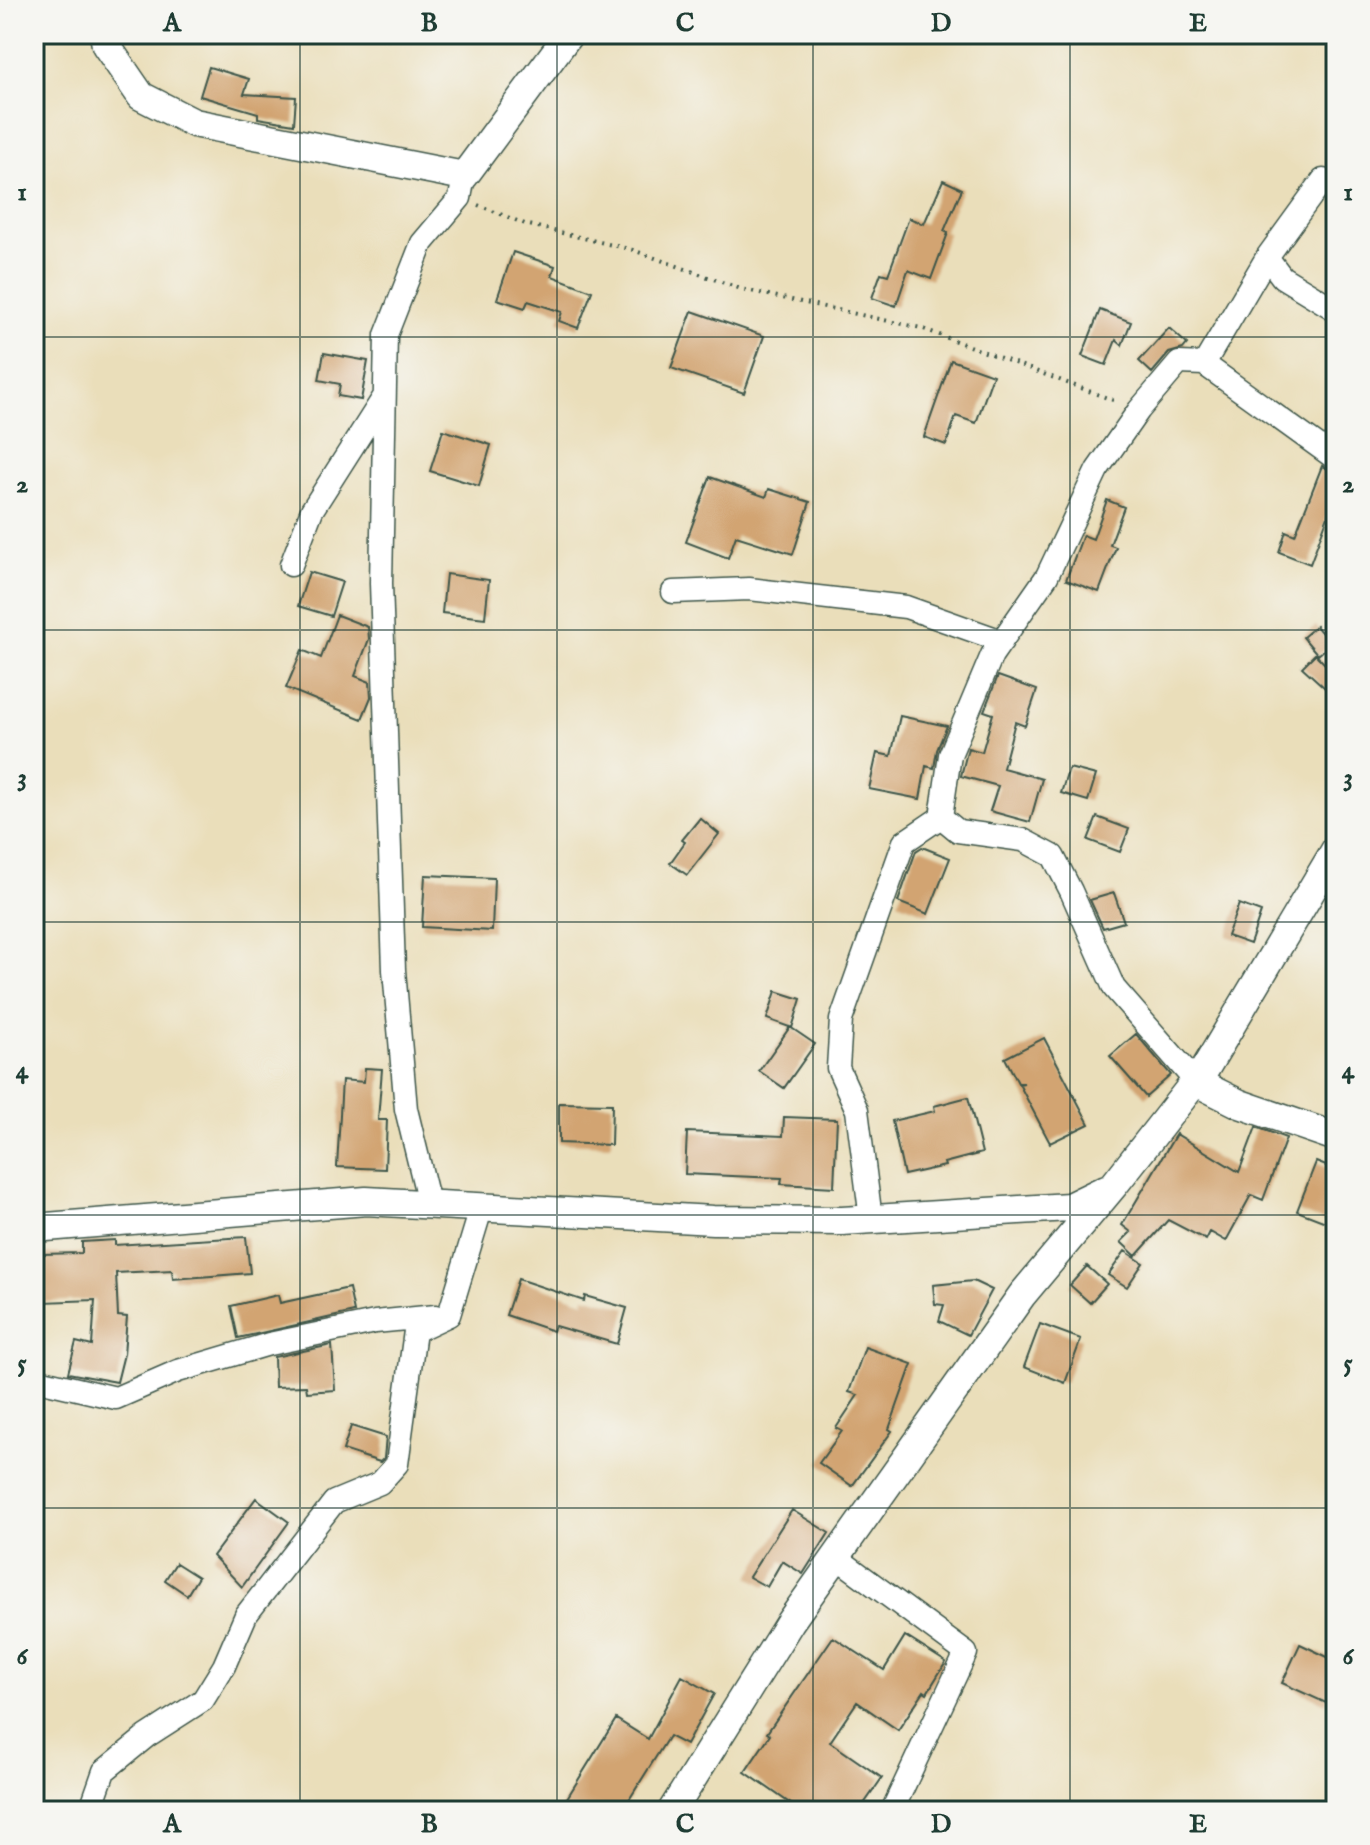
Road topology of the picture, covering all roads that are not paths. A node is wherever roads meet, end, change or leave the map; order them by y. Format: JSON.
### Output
{"nodes":[{"id":1,"x":104,"y":34,"type":"edge"},
{"id":2,"x":569,"y":34,"type":"edge"},
{"id":3,"x":1323,"y":180,"type":"dead end"},
{"id":4,"x":462,"y":187,"type":"junction"},
{"id":5,"x":1267,"y":257,"type":"junction"},
{"id":6,"x":1336,"y":310,"type":"edge"},
{"id":7,"x":1204,"y":364,"type":"junction"},
{"id":8,"x":384,"y":396,"type":"junction"},
{"id":9,"x":1336,"y":459,"type":"edge"},
{"id":10,"x":291,"y":565,"type":"dead end"},
{"id":11,"x":673,"y":592,"type":"dead end"},
{"id":12,"x":1002,"y":641,"type":"junction"},
{"id":13,"x":941,"y":817,"type":"junction"},
{"id":14,"x":1336,"y":849,"type":"edge"},
{"id":15,"x":1196,"y":1082,"type":"junction"},
{"id":16,"x":1336,"y":1137,"type":"edge"},
{"id":17,"x":1114,"y":1185,"type":"junction"},
{"id":18,"x":429,"y":1203,"type":"junction"},
{"id":19,"x":482,"y":1206,"type":"junction"},
{"id":20,"x":871,"y":1219,"type":"junction"},
{"id":21,"x":34,"y":1228,"type":"edge"},
{"id":22,"x":449,"y":1315,"type":"junction"},
{"id":23,"x":34,"y":1379,"type":"edge"},
{"id":24,"x":836,"y":1557,"type":"junction"},
{"id":25,"x":90,"y":1811,"type":"edge"},
{"id":26,"x":672,"y":1811,"type":"edge"},
{"id":27,"x":892,"y":1811,"type":"edge"}],
"edges":[{"from":1,"to":4,"type":"street"},
{"from":2,"to":4,"type":"street"},
{"from":3,"to":5,"type":"street"},
{"from":4,"to":8,"type":"street"},
{"from":5,"to":6,"type":"street"},
{"from":5,"to":7,"type":"street"},
{"from":7,"to":9,"type":"street"},
{"from":7,"to":12,"type":"street"},
{"from":8,"to":10,"type":"street"},
{"from":8,"to":18,"type":"street"},
{"from":11,"to":12,"type":"street"},
{"from":12,"to":13,"type":"street"},
{"from":13,"to":15,"type":"street"},
{"from":13,"to":20,"type":"street"},
{"from":14,"to":15,"type":"street"},
{"from":15,"to":16,"type":"street"},
{"from":15,"to":17,"type":"street"},
{"from":17,"to":20,"type":"street"},
{"from":17,"to":24,"type":"street"},
{"from":18,"to":19,"type":"street"},
{"from":18,"to":21,"type":"street"},
{"from":19,"to":20,"type":"street"},
{"from":19,"to":22,"type":"street"},
{"from":22,"to":23,"type":"street"},
{"from":22,"to":25,"type":"street"},
{"from":24,"to":26,"type":"street"},
{"from":24,"to":27,"type":"street"}]}
